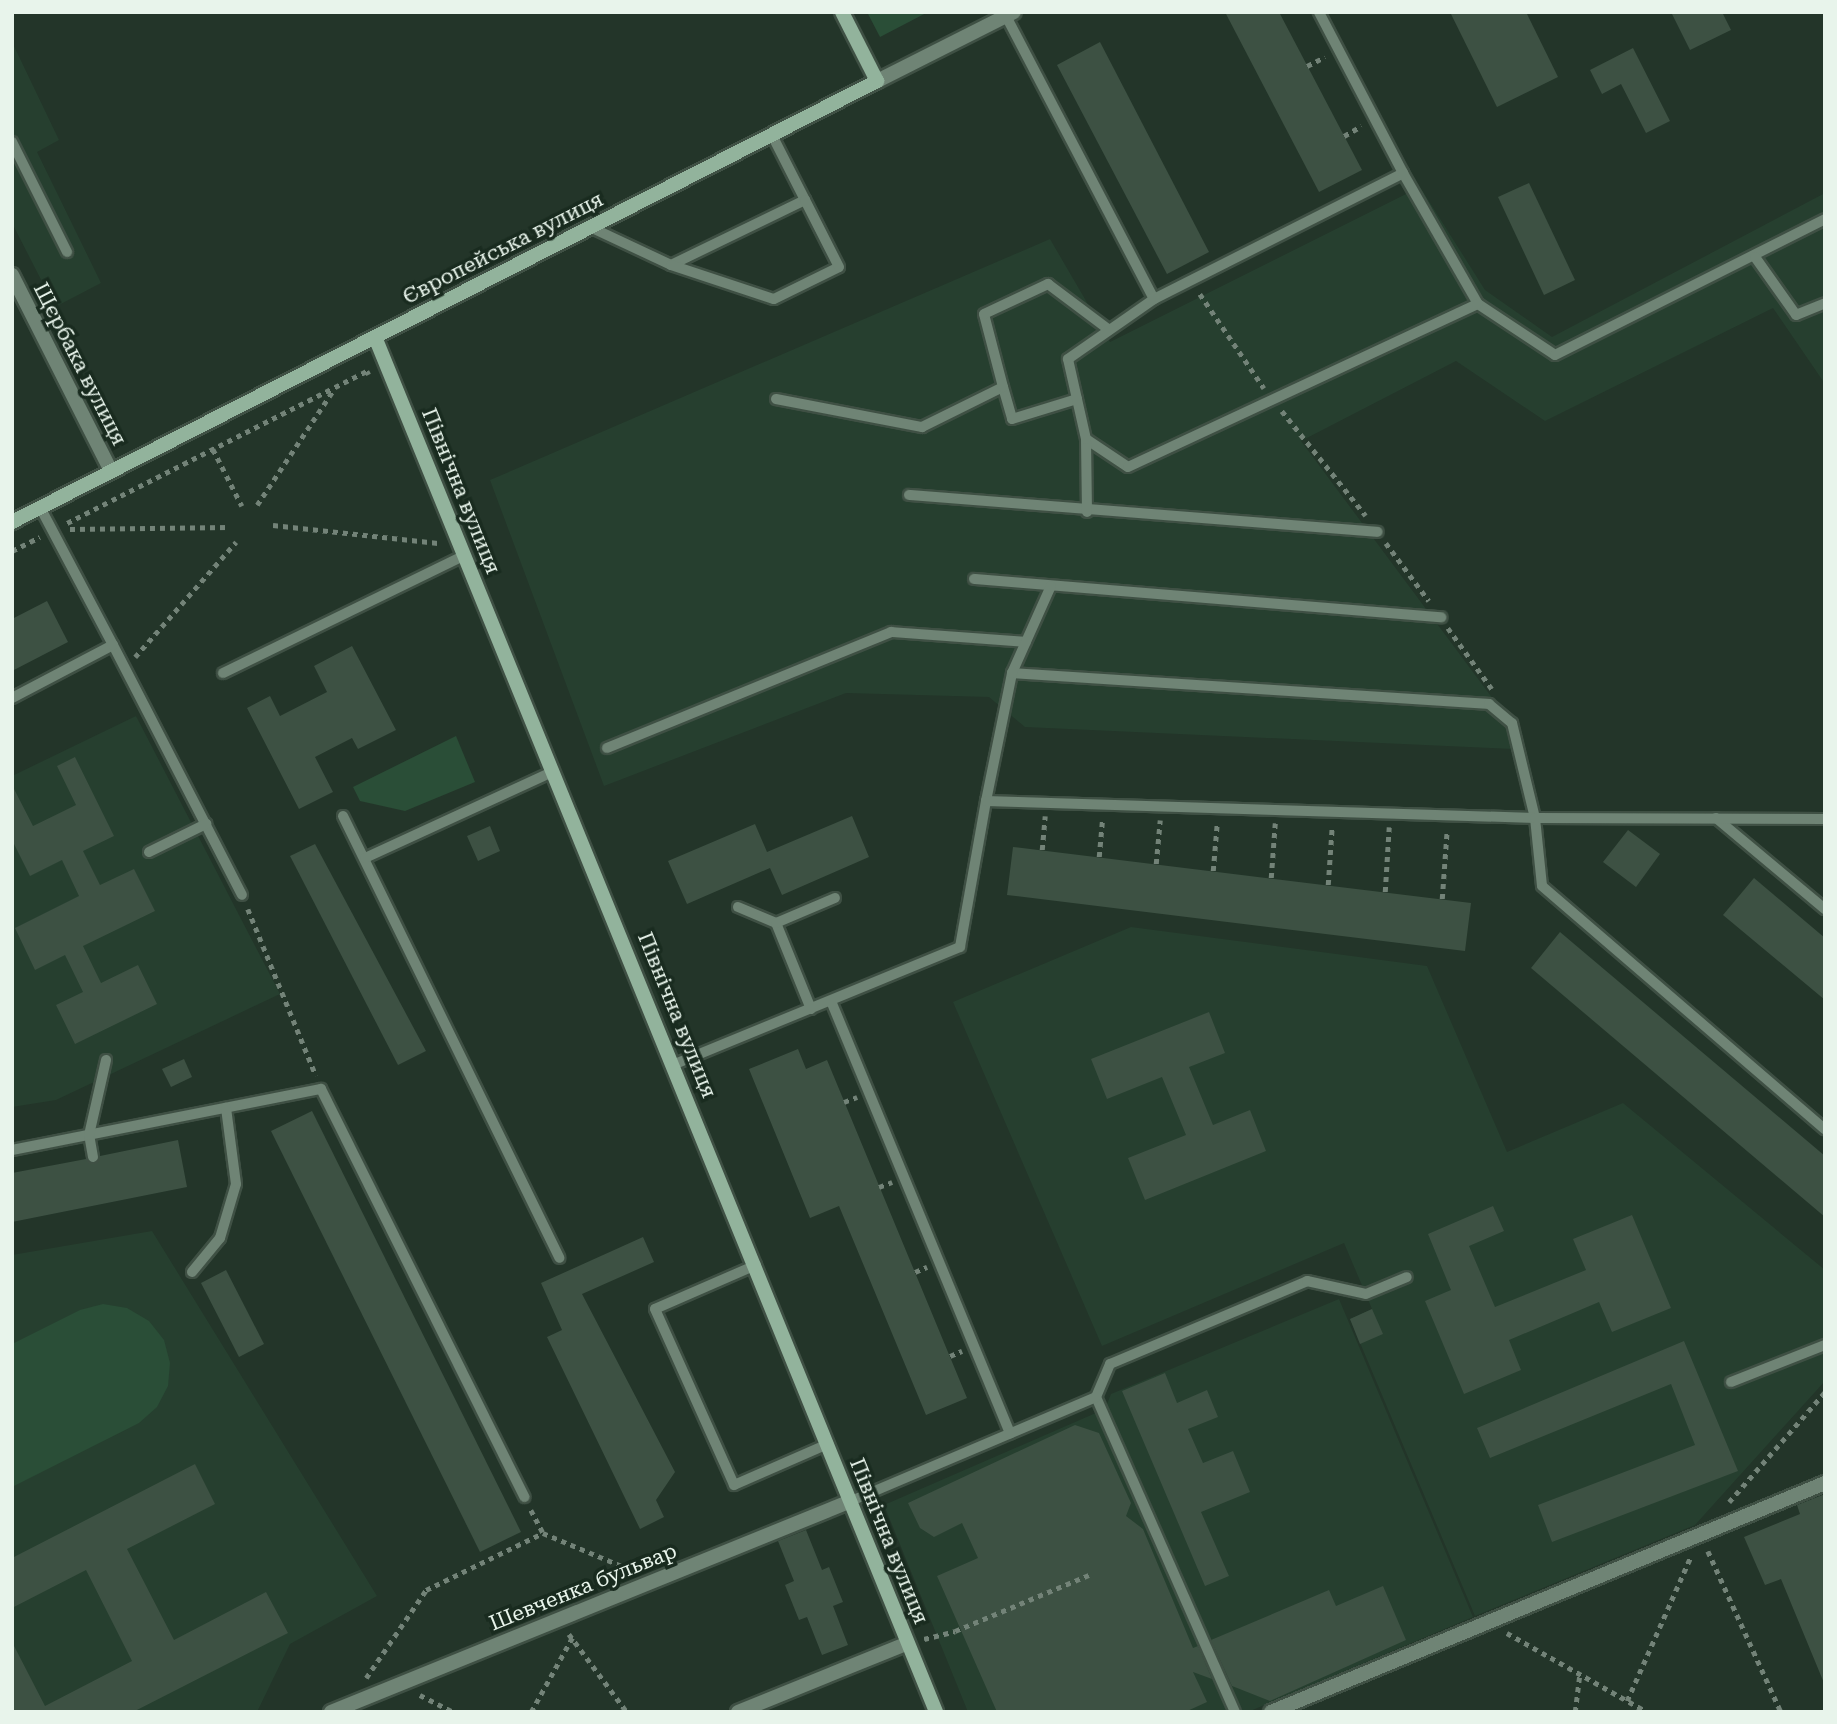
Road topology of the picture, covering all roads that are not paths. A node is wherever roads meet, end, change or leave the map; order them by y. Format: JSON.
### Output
{"nodes":[{"id":1,"x":842,"y":12,"type":"edge"},
{"id":2,"x":1319,"y":12,"type":"edge"},
{"id":3,"x":1010,"y":14,"type":"edge"},
{"id":4,"x":877,"y":82,"type":"junction"},
{"id":5,"x":772,"y":135,"type":"junction"},
{"id":6,"x":12,"y":142,"type":"edge"},
{"id":7,"x":1403,"y":173,"type":"junction"},
{"id":8,"x":805,"y":200,"type":"junction"},
{"id":9,"x":1825,"y":219,"type":"edge"},
{"id":10,"x":590,"y":227,"type":"junction"},
{"id":11,"x":67,"y":252,"type":"dead end"},
{"id":12,"x":1755,"y":257,"type":"junction"},
{"id":13,"x":671,"y":265,"type":"junction"},
{"id":14,"x":12,"y":275,"type":"edge"},
{"id":15,"x":1154,"y":299,"type":"junction"},
{"id":16,"x":1825,"y":303,"type":"edge"},
{"id":17,"x":1478,"y":304,"type":"junction"},
{"id":18,"x":1108,"y":329,"type":"junction"},
{"id":19,"x":374,"y":337,"type":"junction"},
{"id":20,"x":1003,"y":387,"type":"junction"},
{"id":21,"x":776,"y":399,"type":"dead end"},
{"id":22,"x":1077,"y":399,"type":"junction"},
{"id":23,"x":1086,"y":439,"type":"junction"},
{"id":24,"x":111,"y":471,"type":"junction"},
{"id":25,"x":909,"y":495,"type":"dead end"},
{"id":26,"x":40,"y":507,"type":"junction"},
{"id":27,"x":1087,"y":512,"type":"junction"},
{"id":28,"x":12,"y":522,"type":"edge"},
{"id":29,"x":1378,"y":532,"type":"road end"},
{"id":30,"x":465,"y":555,"type":"junction"},
{"id":31,"x":974,"y":579,"type":"dead end"},
{"id":32,"x":1051,"y":586,"type":"junction"},
{"id":33,"x":1441,"y":617,"type":"road end"},
{"id":34,"x":1026,"y":642,"type":"junction"},
{"id":35,"x":113,"y":645,"type":"junction"},
{"id":36,"x":223,"y":673,"type":"dead end"},
{"id":37,"x":1012,"y":673,"type":"junction"},
{"id":38,"x":12,"y":698,"type":"edge"},
{"id":39,"x":607,"y":747,"type":"dead end"},
{"id":40,"x":554,"y":771,"type":"junction"},
{"id":41,"x":986,"y":801,"type":"junction"},
{"id":42,"x":343,"y":816,"type":"dead end"},
{"id":43,"x":1535,"y":818,"type":"junction"},
{"id":44,"x":1716,"y":818,"type":"junction"},
{"id":45,"x":1825,"y":819,"type":"edge"},
{"id":46,"x":206,"y":824,"type":"junction"},
{"id":47,"x":149,"y":852,"type":"dead end"},
{"id":48,"x":365,"y":858,"type":"junction"},
{"id":49,"x":242,"y":895,"type":"road end"},
{"id":50,"x":835,"y":898,"type":"dead end"},
{"id":51,"x":738,"y":907,"type":"dead end"},
{"id":52,"x":1825,"y":909,"type":"edge"},
{"id":53,"x":776,"y":923,"type":"junction"},
{"id":54,"x":831,"y":1001,"type":"junction"},
{"id":55,"x":811,"y":1009,"type":"junction"},
{"id":56,"x":106,"y":1060,"type":"dead end"},
{"id":57,"x":676,"y":1064,"type":"junction"},
{"id":58,"x":226,"y":1108,"type":"junction"},
{"id":59,"x":1825,"y":1129,"type":"edge"},
{"id":60,"x":89,"y":1135,"type":"junction"},
{"id":61,"x":12,"y":1150,"type":"edge"},
{"id":62,"x":93,"y":1157,"type":"dead end"},
{"id":63,"x":560,"y":1258,"type":"dead end"},
{"id":64,"x":756,"y":1265,"type":"junction"},
{"id":65,"x":192,"y":1272,"type":"dead end"},
{"id":66,"x":1407,"y":1277,"type":"dead end"},
{"id":67,"x":1825,"y":1345,"type":"edge"},
{"id":68,"x":1731,"y":1382,"type":"dead end"},
{"id":69,"x":1096,"y":1397,"type":"junction"},
{"id":70,"x":1010,"y":1433,"type":"junction"},
{"id":71,"x":828,"y":1444,"type":"junction"},
{"id":72,"x":1825,"y":1483,"type":"edge"},
{"id":73,"x":524,"y":1497,"type":"road end"},
{"id":74,"x":851,"y":1501,"type":"junction"},
{"id":75,"x":908,"y":1643,"type":"junction"},
{"id":76,"x":1273,"y":1711,"type":"edge"},
{"id":77,"x":331,"y":1712,"type":"edge"},
{"id":78,"x":738,"y":1712,"type":"edge"},
{"id":79,"x":936,"y":1712,"type":"edge"},
{"id":80,"x":1235,"y":1712,"type":"edge"}],
"edges":[{"from":1,"to":4,"type":"street"},
{"from":2,"to":7,"type":"lane"},
{"from":3,"to":4,"type":"street","name":"Європейська вулиця"},
{"from":3,"to":15,"type":"lane"},
{"from":4,"to":5,"type":"street","name":"Європейська вулиця"},
{"from":5,"to":8,"type":"lane"},
{"from":5,"to":10,"type":"street","name":"Європейська вулиця"},
{"from":6,"to":11,"type":"lane"},
{"from":7,"to":15,"type":"lane"},
{"from":7,"to":17,"type":"lane"},
{"from":8,"to":13,"type":"lane"},
{"from":8,"to":13,"type":"lane"},
{"from":9,"to":12,"type":"lane"},
{"from":10,"to":13,"type":"lane"},
{"from":10,"to":19,"type":"street","name":"Європейська вулиця"},
{"from":12,"to":16,"type":"lane"},
{"from":12,"to":17,"type":"lane"},
{"from":14,"to":24,"type":"street","name":"Щєрбака вулиця"},
{"from":15,"to":18,"type":"lane"},
{"from":17,"to":23,"type":"lane"},
{"from":18,"to":20,"type":"lane"},
{"from":18,"to":22,"type":"lane"},
{"from":19,"to":24,"type":"street","name":"Європейська вулиця"},
{"from":19,"to":30,"type":"street","name":"Північна вулиця"},
{"from":20,"to":21,"type":"lane"},
{"from":20,"to":22,"type":"lane"},
{"from":22,"to":23,"type":"lane"},
{"from":23,"to":27,"type":"lane"},
{"from":24,"to":26,"type":"street","name":"Європейська вулиця"},
{"from":25,"to":27,"type":"lane"},
{"from":26,"to":28,"type":"street","name":"Європейська вулиця"},
{"from":26,"to":35,"type":"lane"},
{"from":27,"to":29,"type":"lane"},
{"from":30,"to":36,"type":"lane"},
{"from":30,"to":40,"type":"street","name":"Північна вулиця"},
{"from":31,"to":32,"type":"lane"},
{"from":32,"to":33,"type":"lane"},
{"from":32,"to":34,"type":"lane"},
{"from":34,"to":37,"type":"lane"},
{"from":34,"to":39,"type":"lane"},
{"from":35,"to":38,"type":"lane"},
{"from":35,"to":46,"type":"lane"},
{"from":37,"to":41,"type":"lane"},
{"from":37,"to":43,"type":"lane"},
{"from":40,"to":48,"type":"lane"},
{"from":40,"to":57,"type":"street","name":"Північна вулиця"},
{"from":41,"to":43,"type":"lane"},
{"from":41,"to":54,"type":"lane"},
{"from":42,"to":48,"type":"lane"},
{"from":43,"to":44,"type":"lane"},
{"from":43,"to":59,"type":"lane"},
{"from":44,"to":45,"type":"lane"},
{"from":44,"to":52,"type":"lane"},
{"from":46,"to":47,"type":"lane"},
{"from":46,"to":49,"type":"lane"},
{"from":48,"to":63,"type":"lane"},
{"from":50,"to":53,"type":"lane"},
{"from":51,"to":53,"type":"lane"},
{"from":53,"to":55,"type":"lane"},
{"from":54,"to":55,"type":"lane"},
{"from":54,"to":70,"type":"lane"},
{"from":55,"to":57,"type":"lane"},
{"from":56,"to":60,"type":"lane"},
{"from":57,"to":64,"type":"street","name":"Північна вулиця"},
{"from":58,"to":60,"type":"lane"},
{"from":58,"to":65,"type":"lane"},
{"from":58,"to":73,"type":"lane"},
{"from":60,"to":61,"type":"lane"},
{"from":60,"to":62,"type":"lane"},
{"from":64,"to":71,"type":"street","name":"Північна вулиця"},
{"from":64,"to":71,"type":"lane"},
{"from":66,"to":69,"type":"lane"},
{"from":67,"to":68,"type":"lane"},
{"from":69,"to":70,"type":"lane"},
{"from":69,"to":80,"type":"lane"},
{"from":70,"to":74,"type":"lane"},
{"from":71,"to":74,"type":"street","name":"Північна вулиця"},
{"from":72,"to":76,"type":"street"},
{"from":74,"to":75,"type":"street","name":"Північна вулиця"},
{"from":74,"to":77,"type":"street","name":"Шевченка бульвар"},
{"from":75,"to":78,"type":"street"},
{"from":75,"to":79,"type":"street","name":"Північна вулиця"}]}
